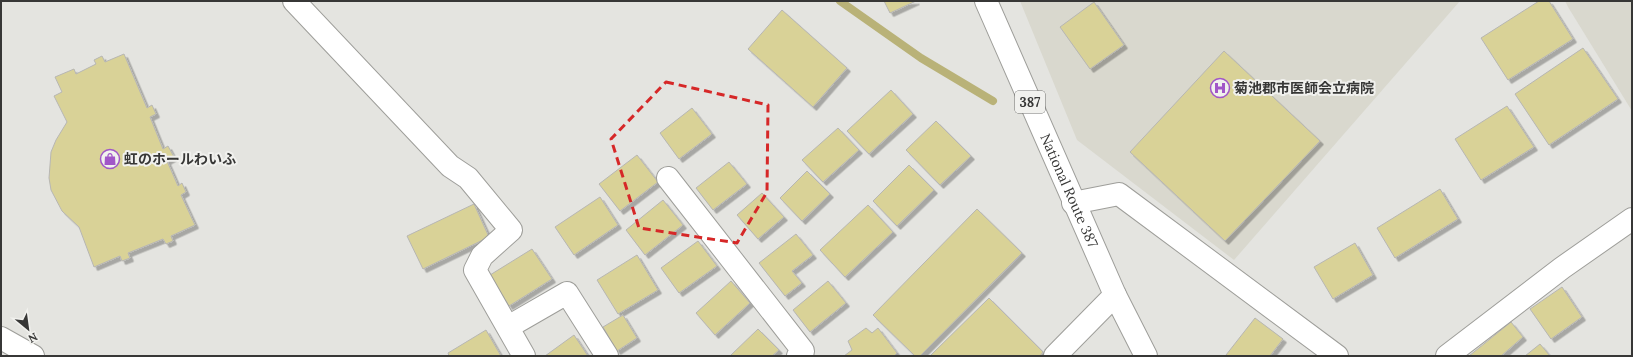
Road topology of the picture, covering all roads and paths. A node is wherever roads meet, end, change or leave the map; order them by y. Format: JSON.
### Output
{"nodes":[{"id":1,"x":294,"y":1,"type":"edge"},
{"id":2,"x":986,"y":1,"type":"edge"},
{"id":3,"x":668,"y":178,"type":"dead end"},
{"id":4,"x":1074,"y":203,"type":"junction"},
{"id":5,"x":1632,"y":219,"type":"edge"},
{"id":6,"x":1115,"y":296,"type":"junction"},
{"id":7,"x":508,"y":327,"type":"junction"},
{"id":8,"x":1,"y":338,"type":"edge"},
{"id":9,"x":33,"y":356,"type":"edge"},
{"id":10,"x":524,"y":356,"type":"edge"},
{"id":11,"x":607,"y":356,"type":"edge"},
{"id":12,"x":798,"y":356,"type":"edge"},
{"id":13,"x":1055,"y":356,"type":"edge"},
{"id":14,"x":1146,"y":356,"type":"edge"},
{"id":15,"x":1337,"y":356,"type":"edge"},
{"id":16,"x":1446,"y":356,"type":"edge"}],
"edges":[{"from":1,"to":7,"type":"main road"},
{"from":2,"to":4,"type":"main road","name":"National Route 387","number":"387"},
{"from":3,"to":12,"type":"main road"},
{"from":4,"to":6,"type":"main road","name":"National Route 387","number":"387"},
{"from":4,"to":15,"type":"main road"},
{"from":5,"to":16,"type":"main road"},
{"from":6,"to":13,"type":"main road"},
{"from":6,"to":14,"type":"main road","name":"National Route 387","number":"387"},
{"from":7,"to":10,"type":"main road"},
{"from":7,"to":11,"type":"main road"},
{"from":8,"to":9,"type":"main road"}]}
